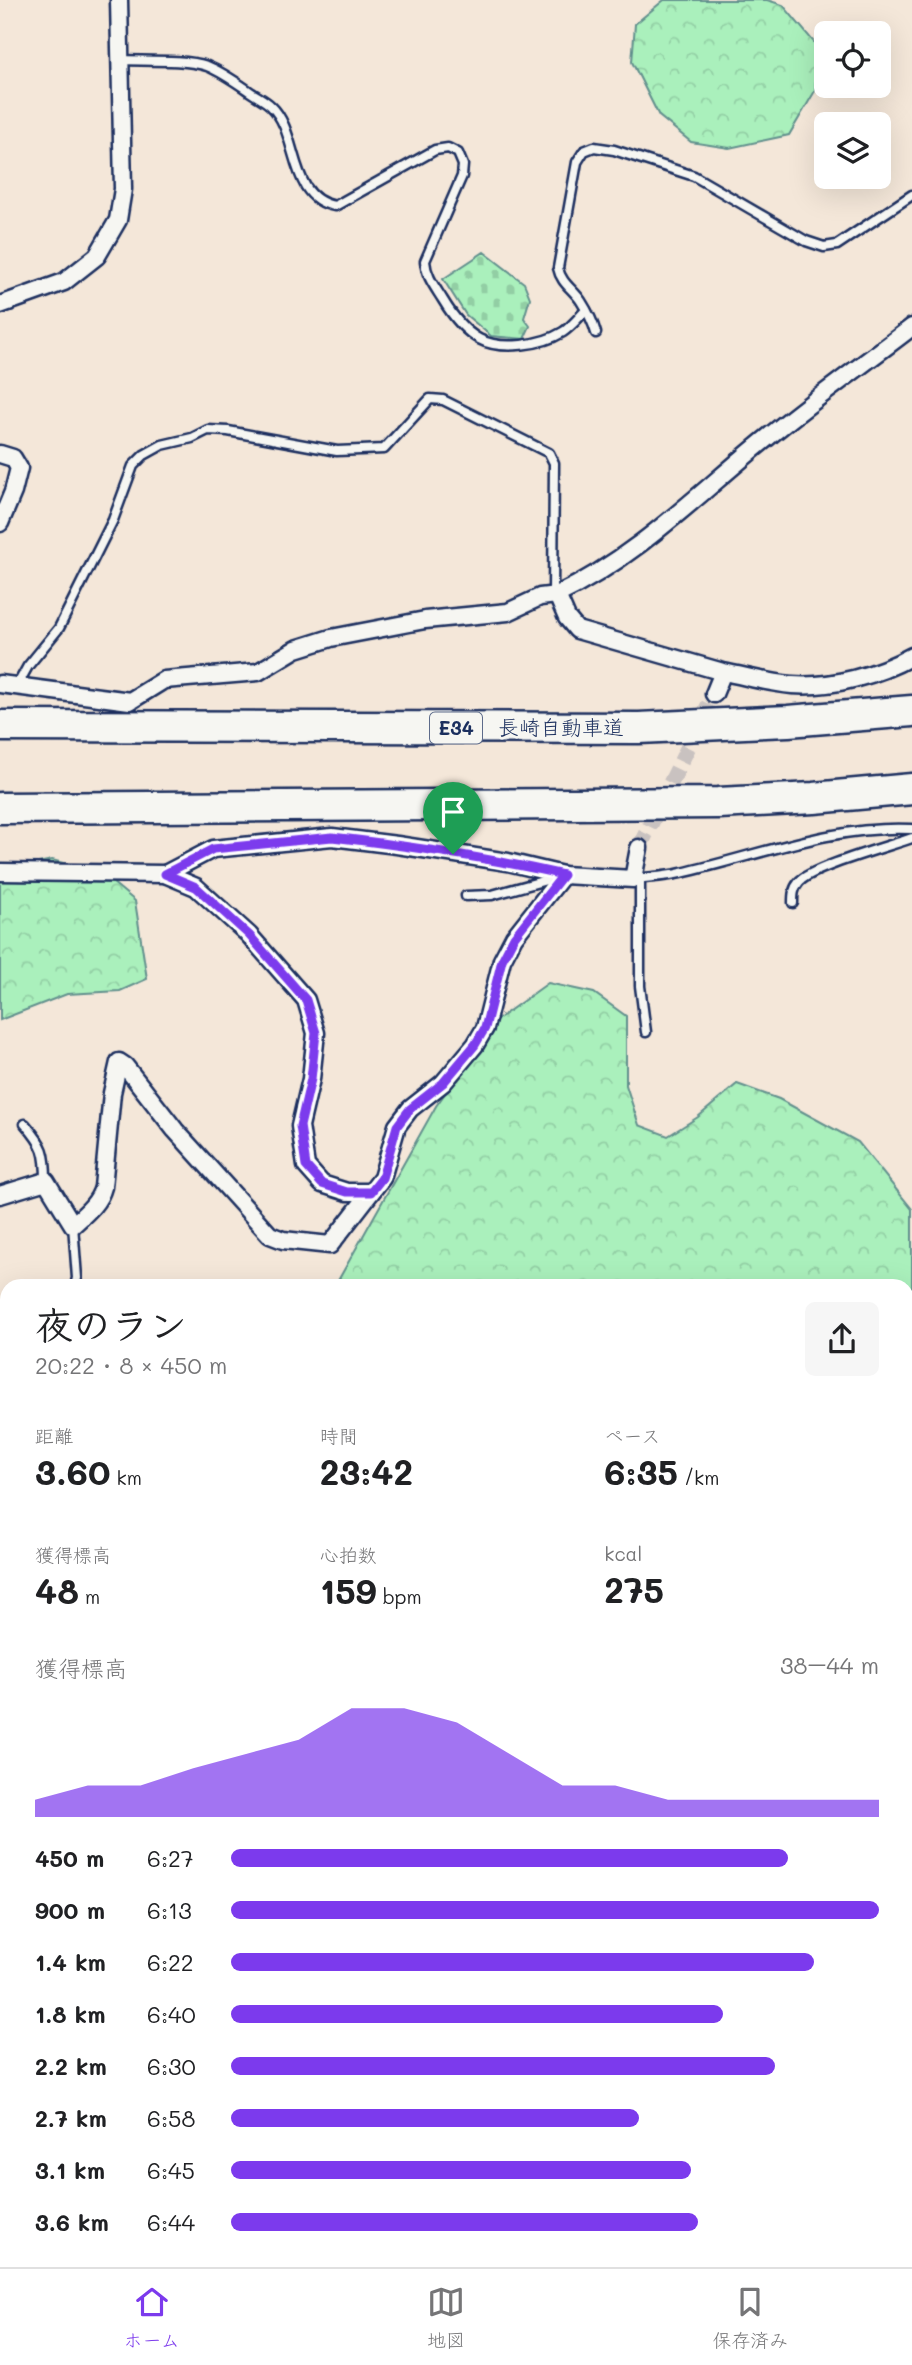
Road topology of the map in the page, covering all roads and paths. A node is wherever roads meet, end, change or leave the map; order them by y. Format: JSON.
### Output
{"nodes":[{"id":1,"x":119,"y":0,"type":"edge"},
{"id":2,"x":120,"y":60,"type":"junction"},
{"id":3,"x":912,"y":195,"type":"edge"},
{"id":4,"x":0,"y":305,"type":"edge"},
{"id":5,"x":586,"y":310,"type":"junction"},
{"id":6,"x":912,"y":327,"type":"edge"},
{"id":7,"x":596,"y":333,"type":"dead end"},
{"id":8,"x":0,"y":454,"type":"edge"},
{"id":9,"x":0,"y":523,"type":"edge"},
{"id":10,"x":555,"y":595,"type":"junction"},
{"id":11,"x":912,"y":656,"type":"edge"},
{"id":12,"x":723,"y":672,"type":"junction"},
{"id":13,"x":0,"y":684,"type":"edge"},
{"id":14,"x":17,"y":686,"type":"junction"},
{"id":15,"x":714,"y":694,"type":"tunnel mouth"},
{"id":16,"x":912,"y":711,"type":"edge"},
{"id":17,"x":0,"y":726,"type":"edge"},
{"id":18,"x":912,"y":789,"type":"edge"},
{"id":19,"x":0,"y":807,"type":"edge"},
{"id":20,"x":912,"y":829,"type":"edge"},
{"id":21,"x":912,"y":838,"type":"edge"},
{"id":22,"x":639,"y":848,"type":"tunnel mouth"},
{"id":23,"x":0,"y":872,"type":"edge"},
{"id":24,"x":165,"y":874,"type":"junction"},
{"id":25,"x":563,"y":875,"type":"junction"},
{"id":26,"x":636,"y":878,"type":"junction"},
{"id":27,"x":466,"y":896,"type":"dead end"},
{"id":28,"x":793,"y":903,"type":"dead end"},
{"id":29,"x":646,"y":1032,"type":"dead end"},
{"id":30,"x":25,"y":1124,"type":"dead end"},
{"id":31,"x":46,"y":1181,"type":"junction"},
{"id":32,"x":371,"y":1192,"type":"junction"},
{"id":33,"x":0,"y":1195,"type":"edge"},
{"id":34,"x":73,"y":1225,"type":"junction"},
{"id":35,"x":77,"y":1279,"type":"edge"}],
"edges":[{"from":1,"to":2,"type":"street"},
{"from":2,"to":4,"type":"street"},
{"from":2,"to":5,"type":"lane"},
{"from":3,"to":5,"type":"lane"},
{"from":5,"to":7,"type":"lane"},
{"from":6,"to":10,"type":"street"},
{"from":8,"to":9,"type":"street"},
{"from":10,"to":12,"type":"street"},
{"from":10,"to":14,"type":"street"},
{"from":10,"to":14,"type":"lane"},
{"from":11,"to":12,"type":"street"},
{"from":12,"to":15,"type":"street"},
{"from":13,"to":14,"type":"street"},
{"from":16,"to":17,"type":"highway","name":"長崎自動車道","number":"E34"},
{"from":18,"to":19,"type":"highway"},
{"from":20,"to":26,"type":"lane"},
{"from":21,"to":28,"type":"lane"},
{"from":22,"to":26,"type":"street"},
{"from":23,"to":24,"type":"street"},
{"from":24,"to":25,"type":"street"},
{"from":24,"to":32,"type":"street"},
{"from":25,"to":26,"type":"street"},
{"from":25,"to":27,"type":"lane"},
{"from":25,"to":32,"type":"street"},
{"from":26,"to":29,"type":"lane"},
{"from":30,"to":31,"type":"lane"},
{"from":31,"to":33,"type":"street"},
{"from":31,"to":34,"type":"street"},
{"from":32,"to":34,"type":"street"},
{"from":34,"to":35,"type":"lane"}]}
